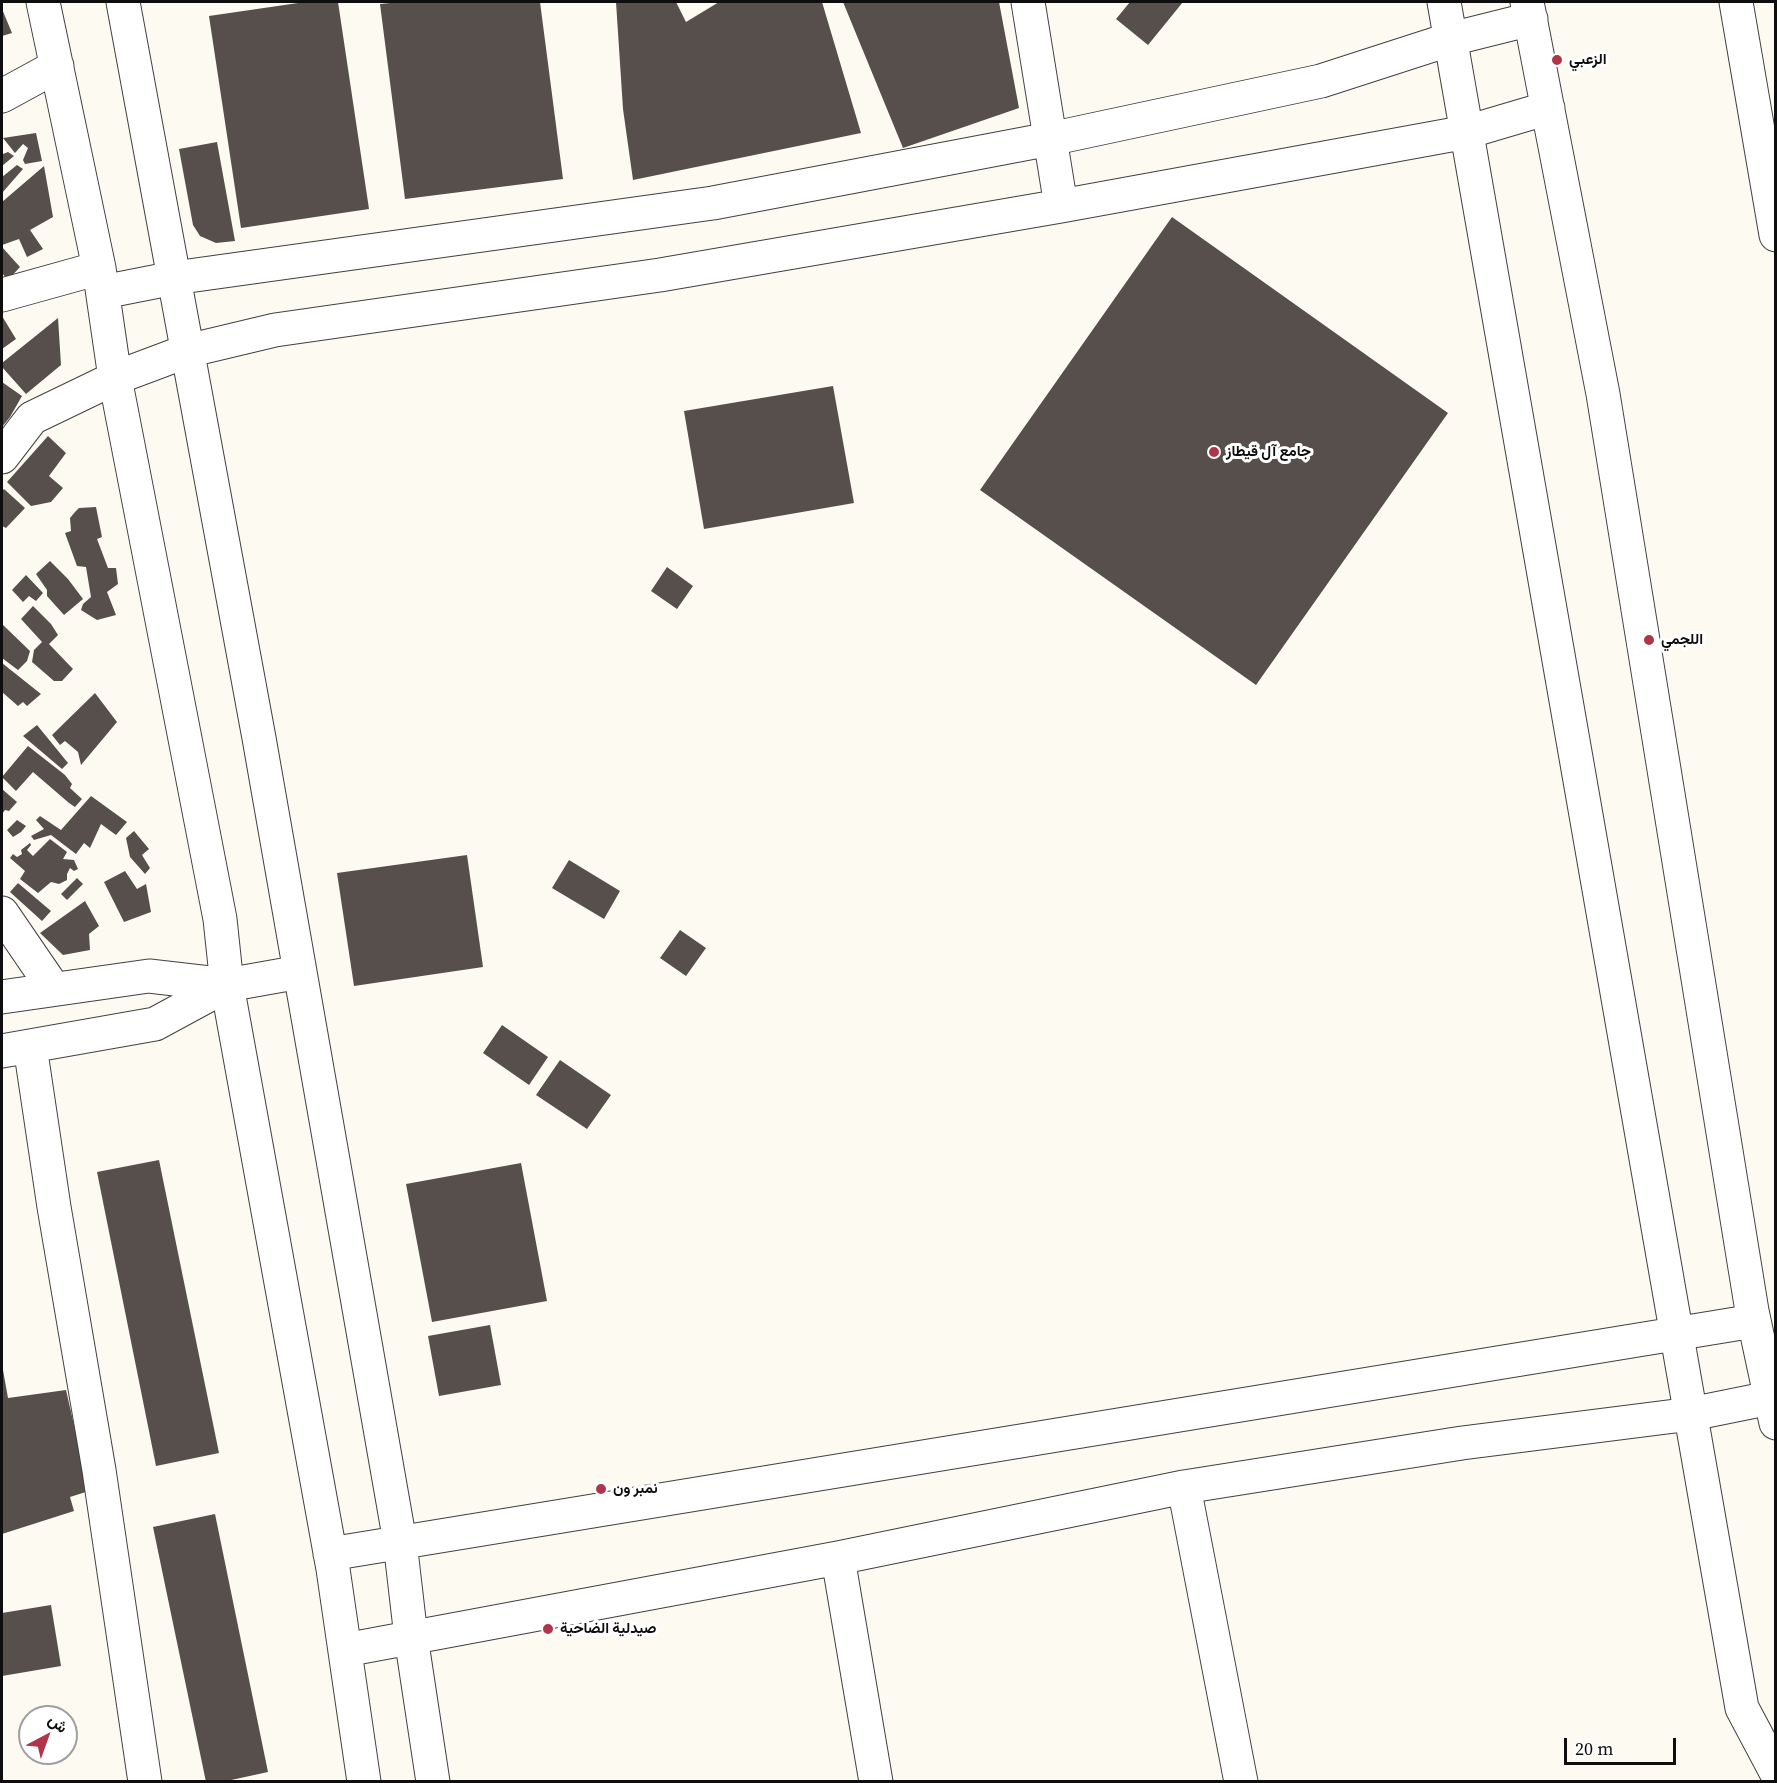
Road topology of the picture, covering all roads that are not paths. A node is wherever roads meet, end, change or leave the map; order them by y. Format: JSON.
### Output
{"nodes":[{"id":1,"x":43,"y":2,"type":"edge"},
{"id":2,"x":123,"y":2,"type":"edge"},
{"id":3,"x":1028,"y":2,"type":"edge"},
{"id":4,"x":1444,"y":2,"type":"edge"},
{"id":5,"x":1736,"y":2,"type":"edge"},
{"id":6,"x":1529,"y":10,"type":"edge"},
{"id":7,"x":1450,"y":39,"type":"junction"},
{"id":8,"x":57,"y":66,"type":"junction"},
{"id":9,"x":2,"y":96,"type":"edge"},
{"id":10,"x":1548,"y":108,"type":"junction"},
{"id":11,"x":1467,"y":132,"type":"junction"},
{"id":12,"x":1050,"y":139,"type":"junction"},
{"id":13,"x":1061,"y":206,"type":"junction"},
{"id":14,"x":1776,"y":235,"type":"edge"},
{"id":15,"x":174,"y":278,"type":"junction"},
{"id":16,"x":101,"y":280,"type":"junction"},
{"id":17,"x":2,"y":295,"type":"edge"},
{"id":18,"x":187,"y":351,"type":"junction"},
{"id":19,"x":115,"y":378,"type":"junction"},
{"id":20,"x":2,"y":458,"type":"edge"},
{"id":21,"x":2,"y":913,"type":"edge"},
{"id":22,"x":300,"y":972,"type":"junction"},
{"id":23,"x":227,"y":985,"type":"junction"},
{"id":24,"x":54,"y":989,"type":"junction"},
{"id":25,"x":2,"y":997,"type":"edge"},
{"id":26,"x":16,"y":1049,"type":"edge"},
{"id":27,"x":1754,"y":1321,"type":"junction"},
{"id":28,"x":1677,"y":1334,"type":"junction"},
{"id":29,"x":1773,"y":1411,"type":"edge"},
{"id":30,"x":1691,"y":1414,"type":"junction"},
{"id":31,"x":1184,"y":1487,"type":"junction"},
{"id":32,"x":400,"y":1542,"type":"junction"},
{"id":33,"x":330,"y":1554,"type":"junction"},
{"id":34,"x":838,"y":1558,"type":"junction"},
{"id":35,"x":411,"y":1637,"type":"junction"},
{"id":36,"x":345,"y":1650,"type":"junction"},
{"id":37,"x":1776,"y":1773,"type":"edge"},
{"id":38,"x":145,"y":1782,"type":"edge"},
{"id":39,"x":364,"y":1782,"type":"edge"},
{"id":40,"x":433,"y":1782,"type":"edge"},
{"id":41,"x":876,"y":1782,"type":"edge"},
{"id":42,"x":1241,"y":1782,"type":"edge"}],
"edges":[{"from":1,"to":8,"type":"street"},
{"from":2,"to":15,"type":"street"},
{"from":3,"to":12,"type":"street"},
{"from":4,"to":7,"type":"street"},
{"from":5,"to":14,"type":"street"},
{"from":6,"to":7,"type":"street"},
{"from":6,"to":10,"type":"street"},
{"from":7,"to":11,"type":"street"},
{"from":7,"to":12,"type":"street"},
{"from":8,"to":9,"type":"street"},
{"from":8,"to":16,"type":"street"},
{"from":10,"to":11,"type":"street"},
{"from":10,"to":27,"type":"street"},
{"from":11,"to":13,"type":"street"},
{"from":11,"to":28,"type":"street"},
{"from":12,"to":13,"type":"street"},
{"from":12,"to":15,"type":"street"},
{"from":13,"to":18,"type":"street"},
{"from":15,"to":16,"type":"street"},
{"from":15,"to":18,"type":"street"},
{"from":16,"to":17,"type":"street"},
{"from":16,"to":19,"type":"street"},
{"from":18,"to":19,"type":"street"},
{"from":18,"to":22,"type":"street"},
{"from":19,"to":20,"type":"street"},
{"from":19,"to":23,"type":"street"},
{"from":21,"to":24,"type":"street"},
{"from":22,"to":23,"type":"street"},
{"from":22,"to":32,"type":"street"},
{"from":23,"to":24,"type":"street"},
{"from":23,"to":26,"type":"street"},
{"from":23,"to":33,"type":"street"},
{"from":24,"to":25,"type":"street"},
{"from":26,"to":38,"type":"street"},
{"from":27,"to":28,"type":"street"},
{"from":27,"to":29,"type":"street"},
{"from":28,"to":30,"type":"street"},
{"from":28,"to":32,"type":"street"},
{"from":29,"to":30,"type":"street"},
{"from":30,"to":31,"type":"street"},
{"from":30,"to":37,"type":"street"},
{"from":31,"to":34,"type":"street"},
{"from":31,"to":42,"type":"street"},
{"from":32,"to":33,"type":"street"},
{"from":32,"to":35,"type":"street"},
{"from":33,"to":36,"type":"street"},
{"from":34,"to":35,"type":"street"},
{"from":34,"to":41,"type":"street"},
{"from":35,"to":36,"type":"street"},
{"from":35,"to":40,"type":"street"},
{"from":36,"to":39,"type":"street"}]}
